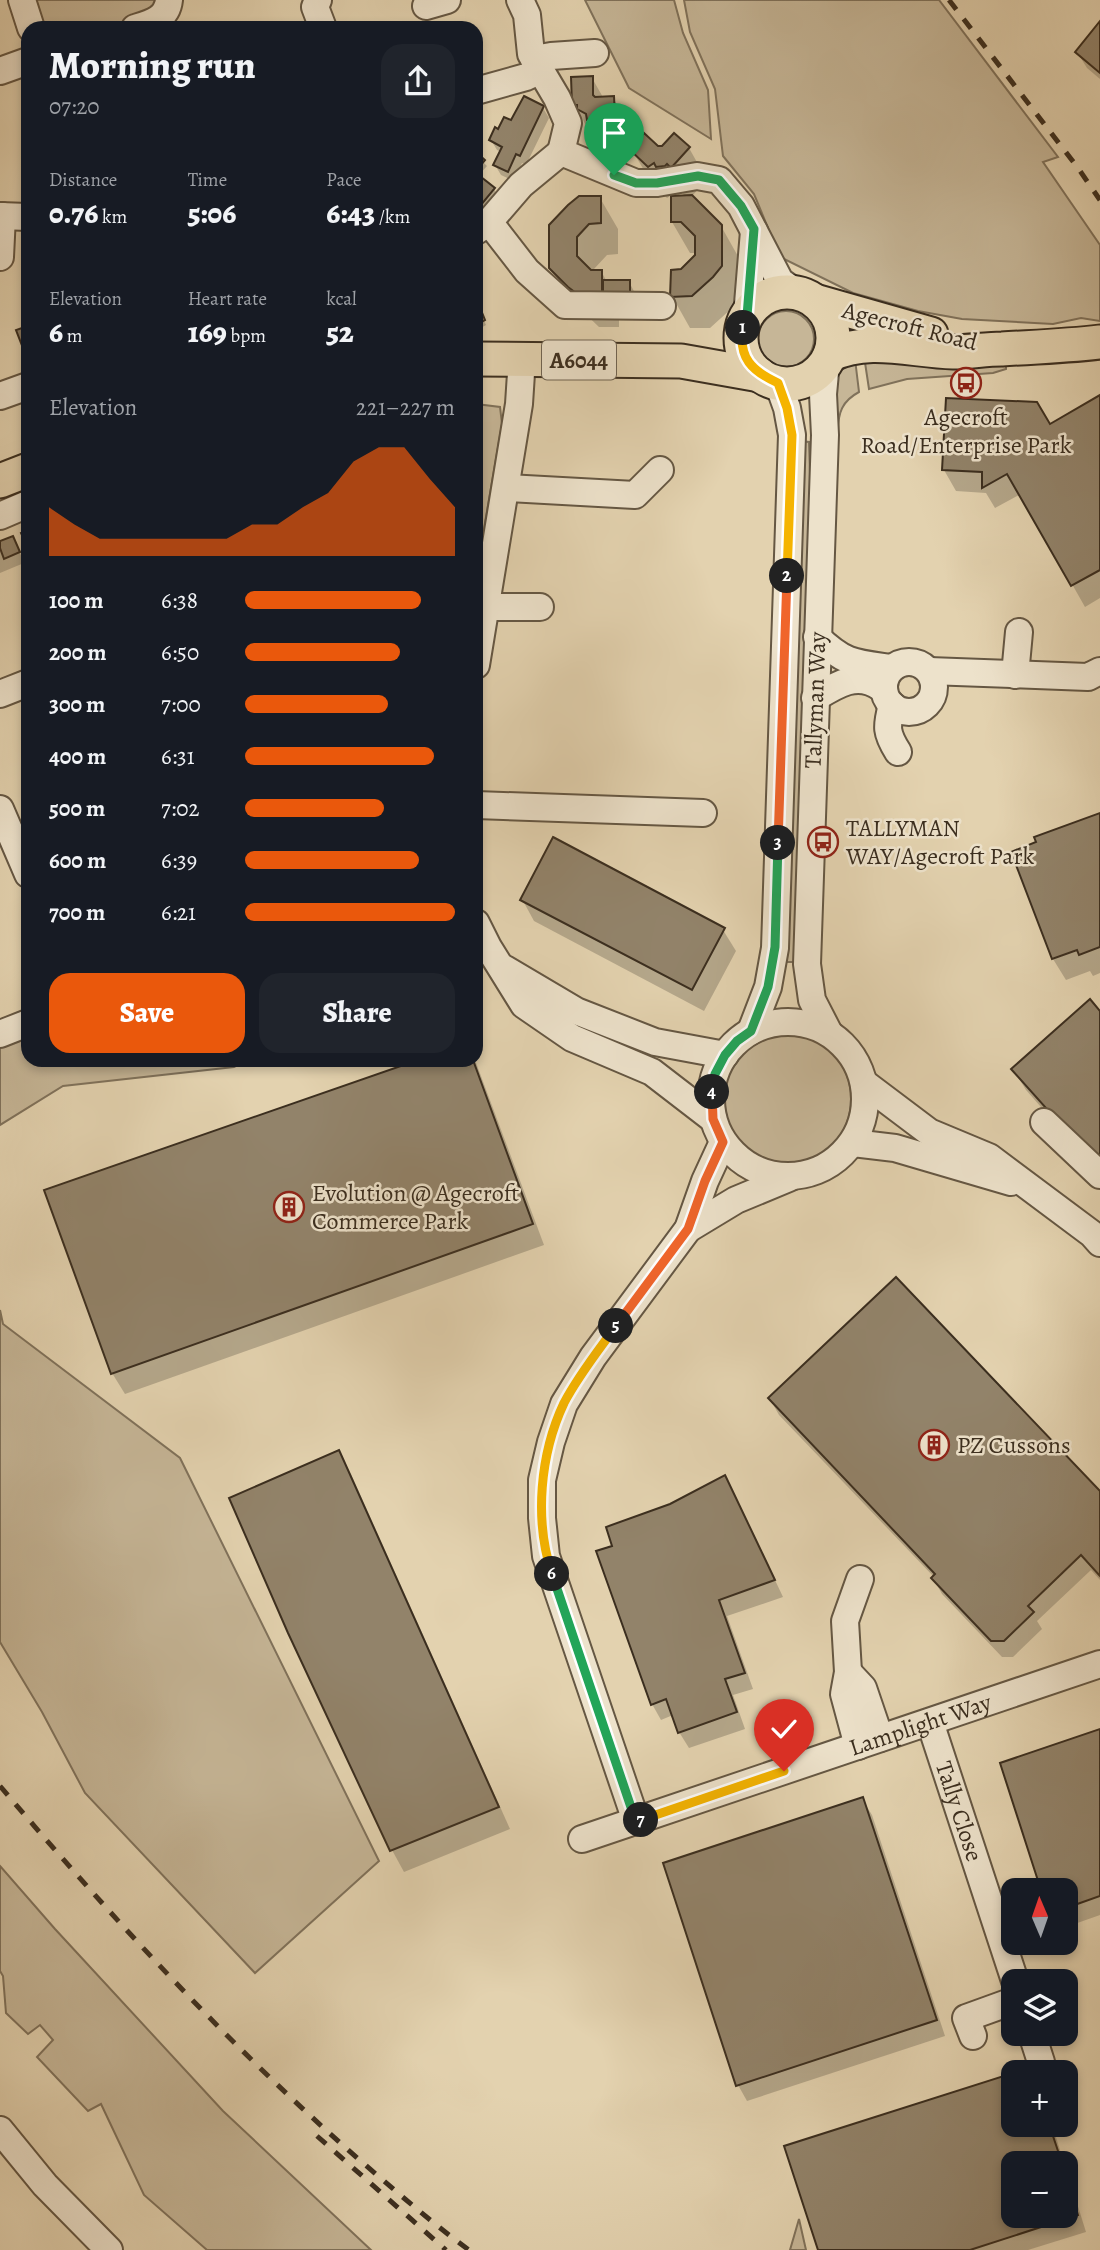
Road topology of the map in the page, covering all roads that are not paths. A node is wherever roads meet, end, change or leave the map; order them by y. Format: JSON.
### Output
{"nodes":[{"id":1,"x":22,"y":0,"type":"edge"},
{"id":2,"x":169,"y":0,"type":"edge"},
{"id":3,"x":317,"y":0,"type":"edge"},
{"id":4,"x":520,"y":0,"type":"edge"},
{"id":5,"x":29,"y":21,"type":"edge"},
{"id":6,"x":152,"y":21,"type":"edge"},
{"id":7,"x":320,"y":21,"type":"edge"},
{"id":8,"x":595,"y":53,"type":"dead end"},
{"id":9,"x":21,"y":64,"type":"edge"},
{"id":10,"x":538,"y":64,"type":"junction"},
{"id":11,"x":0,"y":71,"type":"edge"},
{"id":12,"x":483,"y":89,"type":"edge"},
{"id":13,"x":561,"y":152,"type":"junction"},
{"id":14,"x":10,"y":216,"type":"edge"},
{"id":15,"x":483,"y":227,"type":"edge"},
{"id":16,"x":754,"y":229,"type":"junction"},
{"id":17,"x":0,"y":257,"type":"edge"},
{"id":18,"x":806,"y":297,"type":"junction"},
{"id":19,"x":662,"y":306,"type":"dead end"},
{"id":20,"x":745,"y":321,"type":"junction"},
{"id":21,"x":1100,"y":342,"type":"edge"},
{"id":22,"x":1005,"y":348,"type":"junction"},
{"id":23,"x":522,"y":358,"type":"junction"},
{"id":24,"x":828,"y":358,"type":"junction"},
{"id":25,"x":483,"y":359,"type":"edge"},
{"id":26,"x":681,"y":361,"type":"junction"},
{"id":27,"x":769,"y":379,"type":"junction"},
{"id":28,"x":21,"y":388,"type":"edge"},
{"id":29,"x":0,"y":396,"type":"edge"},
{"id":30,"x":660,"y":470,"type":"dead end"},
{"id":31,"x":21,"y":473,"type":"edge"},
{"id":32,"x":0,"y":481,"type":"edge"},
{"id":33,"x":507,"y":488,"type":"junction"},
{"id":34,"x":21,"y":507,"type":"edge"},
{"id":35,"x":0,"y":516,"type":"edge"},
{"id":36,"x":484,"y":607,"type":"junction"},
{"id":37,"x":540,"y":607,"type":"dead end"},
{"id":38,"x":483,"y":614,"type":"edge"},
{"id":39,"x":1019,"y":632,"type":"dead end"},
{"id":40,"x":817,"y":637,"type":"junction"},
{"id":41,"x":929,"y":671,"type":"junction"},
{"id":42,"x":1100,"y":671,"type":"edge"},
{"id":43,"x":1015,"y":675,"type":"junction"},
{"id":44,"x":21,"y":686,"type":"edge"},
{"id":45,"x":889,"y":688,"type":"junction"},
{"id":46,"x":0,"y":694,"type":"edge"},
{"id":47,"x":815,"y":698,"type":"junction"},
{"id":48,"x":898,"y":752,"type":"dead end"},
{"id":49,"x":483,"y":805,"type":"edge"},
{"id":50,"x":0,"y":809,"type":"edge"},
{"id":51,"x":703,"y":813,"type":"dead end"},
{"id":52,"x":18,"y":856,"type":"edge"},
{"id":53,"x":483,"y":936,"type":"edge"},
{"id":54,"x":500,"y":966,"type":"junction"},
{"id":55,"x":21,"y":1026,"type":"edge"},
{"id":56,"x":751,"y":1031,"type":"junction"},
{"id":57,"x":829,"y":1033,"type":"junction"},
{"id":58,"x":0,"y":1034,"type":"edge"},
{"id":59,"x":725,"y":1055,"type":"junction"},
{"id":60,"x":864,"y":1083,"type":"junction"},
{"id":61,"x":1044,"y":1122,"type":"dead end"},
{"id":62,"x":718,"y":1130,"type":"junction"},
{"id":63,"x":853,"y":1143,"type":"junction"},
{"id":64,"x":1100,"y":1175,"type":"edge"},
{"id":65,"x":790,"y":1177,"type":"junction"},
{"id":66,"x":1032,"y":1188,"type":"junction"},
{"id":67,"x":688,"y":1229,"type":"junction"},
{"id":68,"x":1097,"y":1234,"type":"edge"},
{"id":69,"x":860,"y":1578,"type":"dead end"},
{"id":70,"x":1100,"y":1664,"type":"edge"},
{"id":71,"x":930,"y":1721,"type":"junction"},
{"id":72,"x":869,"y":1742,"type":"junction"},
{"id":73,"x":636,"y":1822,"type":"junction"},
{"id":74,"x":582,"y":1839,"type":"dead end"},
{"id":75,"x":1010,"y":1969,"type":"edge"},
{"id":76,"x":1001,"y":2005,"type":"edge"},
{"id":77,"x":973,"y":2036,"type":"dead end"},
{"id":78,"x":0,"y":2130,"type":"edge"},
{"id":79,"x":109,"y":2250,"type":"edge"}],
"edges":[{"from":1,"to":5,"type":"street"},
{"from":2,"to":6,"type":"street"},
{"from":3,"to":7,"type":"street"},
{"from":4,"to":10,"type":"street"},
{"from":8,"to":10,"type":"street"},
{"from":9,"to":11,"type":"street"},
{"from":10,"to":12,"type":"street"},
{"from":10,"to":13,"type":"street"},
{"from":13,"to":15,"type":"street"},
{"from":13,"to":16,"type":"street"},
{"from":14,"to":17,"type":"street"},
{"from":15,"to":19,"type":"street"},
{"from":16,"to":18,"type":"street"},
{"from":16,"to":20,"type":"street"},
{"from":18,"to":20,"type":"main road"},
{"from":18,"to":22,"type":"main road","name":"Agecroft Road"},
{"from":18,"to":24,"type":"main road"},
{"from":20,"to":26,"type":"main road","number":"A6044"},
{"from":20,"to":27,"type":"main road"},
{"from":21,"to":22,"type":"main road","name":"Agecroft Road"},
{"from":22,"to":24,"type":"main road","name":"Agecroft Road"},
{"from":23,"to":25,"type":"main road","number":"A6044"},
{"from":23,"to":26,"type":"main road","number":"A6044"},
{"from":23,"to":33,"type":"street"},
{"from":24,"to":27,"type":"main road"},
{"from":24,"to":40,"type":"street","name":"Tallyman Way"},
{"from":26,"to":27,"type":"main road","number":"A6044"},
{"from":27,"to":56,"type":"street","name":"Tallyman Way"},
{"from":28,"to":29,"type":"street"},
{"from":30,"to":33,"type":"street"},
{"from":31,"to":32,"type":"main road"},
{"from":33,"to":36,"type":"street"},
{"from":34,"to":35,"type":"street"},
{"from":36,"to":37,"type":"street"},
{"from":36,"to":38,"type":"street"},
{"from":39,"to":43,"type":"street"},
{"from":40,"to":45,"type":"street"},
{"from":40,"to":47,"type":"street","name":"Tallyman Way"},
{"from":41,"to":43,"type":"street"},
{"from":41,"to":45,"type":"street"},
{"from":41,"to":45,"type":"street"},
{"from":42,"to":43,"type":"street"},
{"from":44,"to":46,"type":"street"},
{"from":45,"to":47,"type":"street"},
{"from":45,"to":48,"type":"street"},
{"from":47,"to":57,"type":"street","name":"Tallyman Way"},
{"from":49,"to":51,"type":"street"},
{"from":50,"to":52,"type":"street"},
{"from":53,"to":54,"type":"street"},
{"from":54,"to":59,"type":"street"},
{"from":54,"to":62,"type":"street"},
{"from":55,"to":58,"type":"street"},
{"from":56,"to":57,"type":"street"},
{"from":56,"to":59,"type":"street"},
{"from":57,"to":60,"type":"street"},
{"from":59,"to":62,"type":"street"},
{"from":60,"to":63,"type":"street"},
{"from":60,"to":66,"type":"street"},
{"from":61,"to":64,"type":"street"},
{"from":62,"to":65,"type":"street"},
{"from":62,"to":67,"type":"street"},
{"from":63,"to":65,"type":"street"},
{"from":63,"to":66,"type":"street"},
{"from":65,"to":67,"type":"street"},
{"from":66,"to":68,"type":"street"},
{"from":67,"to":73,"type":"street"},
{"from":69,"to":72,"type":"street"},
{"from":70,"to":71,"type":"street","name":"Lamplight Way"},
{"from":71,"to":72,"type":"street","name":"Lamplight Way"},
{"from":71,"to":75,"type":"street","name":"Tally Close"},
{"from":72,"to":73,"type":"street","name":"Lamplight Way"},
{"from":73,"to":74,"type":"street","name":"Lamplight Way"},
{"from":76,"to":77,"type":"street"},
{"from":78,"to":79,"type":"street"}]}
